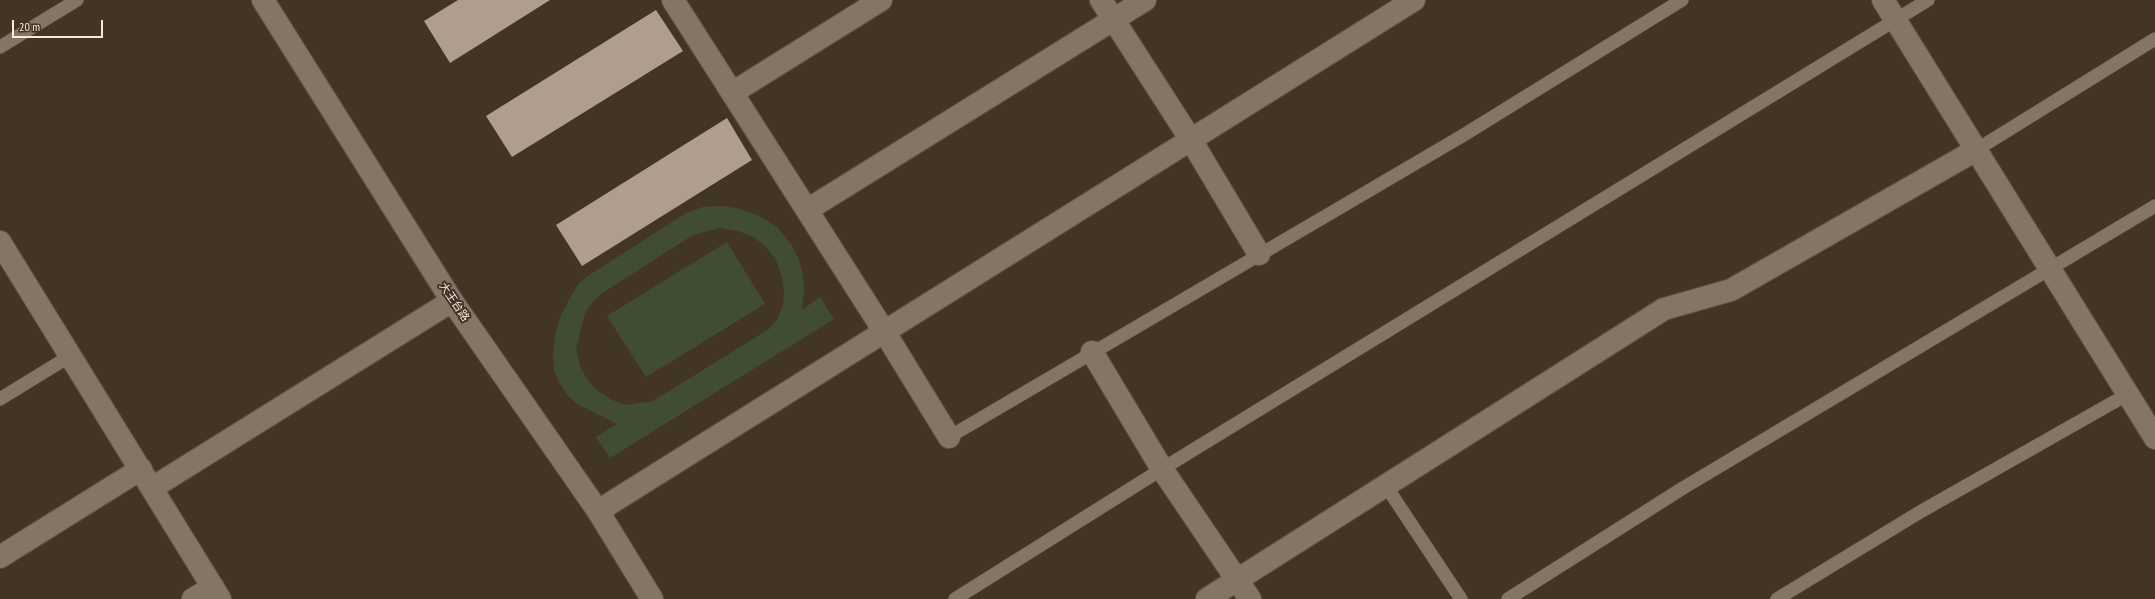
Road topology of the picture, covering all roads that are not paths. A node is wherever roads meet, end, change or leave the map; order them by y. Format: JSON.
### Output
{"nodes":[{"id":1,"x":77,"y":0,"type":"edge"},
{"id":2,"x":263,"y":0,"type":"edge"},
{"id":3,"x":673,"y":0,"type":"edge"},
{"id":4,"x":881,"y":0,"type":"edge"},
{"id":5,"x":1101,"y":0,"type":"edge"},
{"id":6,"x":1145,"y":0,"type":"edge"},
{"id":7,"x":1414,"y":0,"type":"edge"},
{"id":8,"x":1682,"y":0,"type":"edge"},
{"id":9,"x":1883,"y":0,"type":"edge"},
{"id":10,"x":1928,"y":0,"type":"edge"},
{"id":11,"x":1114,"y":19,"type":"junction"},
{"id":12,"x":1895,"y":20,"type":"junction"},
{"id":13,"x":2155,"y":39,"type":"edge"},
{"id":14,"x":0,"y":47,"type":"edge"},
{"id":15,"x":732,"y":93,"type":"junction"},
{"id":16,"x":1190,"y":140,"type":"junction"},
{"id":17,"x":1976,"y":150,"type":"junction"},
{"id":18,"x":2155,"y":206,"type":"edge"},
{"id":19,"x":806,"y":210,"type":"junction"},
{"id":20,"x":0,"y":242,"type":"edge"},
{"id":21,"x":1259,"y":254,"type":"junction"},
{"id":22,"x":2050,"y":270,"type":"junction"},
{"id":23,"x":452,"y":301,"type":"junction"},
{"id":24,"x":884,"y":331,"type":"junction"},
{"id":25,"x":1092,"y":352,"type":"junction"},
{"id":26,"x":70,"y":356,"type":"junction"},
{"id":27,"x":2128,"y":394,"type":"junction"},
{"id":28,"x":0,"y":399,"type":"edge"},
{"id":29,"x":949,"y":437,"type":"joint"},
{"id":30,"x":2155,"y":438,"type":"edge"},
{"id":31,"x":140,"y":469,"type":"junction"},
{"id":32,"x":1162,"y":469,"type":"junction"},
{"id":33,"x":1386,"y":486,"type":"junction"},
{"id":34,"x":152,"y":488,"type":"junction"},
{"id":35,"x":598,"y":511,"type":"junction"},
{"id":36,"x":0,"y":557,"type":"edge"},
{"id":37,"x":1238,"y":580,"type":"junction"},
{"id":38,"x":217,"y":593,"type":"edge"},
{"id":39,"x":193,"y":599,"type":"edge"},
{"id":40,"x":652,"y":599,"type":"edge"},
{"id":41,"x":954,"y":599,"type":"edge"},
{"id":42,"x":1207,"y":599,"type":"edge"},
{"id":43,"x":1250,"y":599,"type":"edge"},
{"id":44,"x":1461,"y":599,"type":"edge"},
{"id":45,"x":1508,"y":599,"type":"edge"},
{"id":46,"x":1777,"y":599,"type":"edge"}],
"edges":[{"from":1,"to":14,"type":"lane"},
{"from":2,"to":23,"type":"street","name":"大王台路"},
{"from":3,"to":15,"type":"street"},
{"from":4,"to":15,"type":"street"},
{"from":5,"to":11,"type":"street"},
{"from":6,"to":11,"type":"street"},
{"from":7,"to":16,"type":"street"},
{"from":8,"to":21,"type":"lane"},
{"from":9,"to":12,"type":"street"},
{"from":10,"to":12,"type":"lane"},
{"from":11,"to":16,"type":"street"},
{"from":11,"to":19,"type":"street"},
{"from":12,"to":17,"type":"street"},
{"from":12,"to":32,"type":"lane"},
{"from":13,"to":17,"type":"lane"},
{"from":15,"to":19,"type":"street"},
{"from":16,"to":21,"type":"street"},
{"from":16,"to":24,"type":"street"},
{"from":17,"to":22,"type":"street"},
{"from":17,"to":33,"type":"street"},
{"from":18,"to":22,"type":"lane"},
{"from":19,"to":24,"type":"street"},
{"from":20,"to":26,"type":"street"},
{"from":21,"to":25,"type":"lane"},
{"from":22,"to":27,"type":"street"},
{"from":22,"to":45,"type":"lane"},
{"from":23,"to":34,"type":"street"},
{"from":23,"to":35,"type":"street","name":"大王台路"},
{"from":24,"to":29,"type":"street"},
{"from":24,"to":35,"type":"street"},
{"from":25,"to":29,"type":"lane"},
{"from":25,"to":32,"type":"street"},
{"from":26,"to":28,"type":"lane"},
{"from":26,"to":31,"type":"street"},
{"from":27,"to":30,"type":"street"},
{"from":27,"to":46,"type":"lane"},
{"from":31,"to":34,"type":"street"},
{"from":31,"to":36,"type":"street"},
{"from":32,"to":37,"type":"street"},
{"from":32,"to":41,"type":"lane"},
{"from":33,"to":37,"type":"street"},
{"from":33,"to":44,"type":"lane"},
{"from":34,"to":38,"type":"street"},
{"from":35,"to":40,"type":"street","name":"大王台路"},
{"from":37,"to":42,"type":"street"},
{"from":37,"to":43,"type":"street"},
{"from":38,"to":39,"type":"street"}]}
